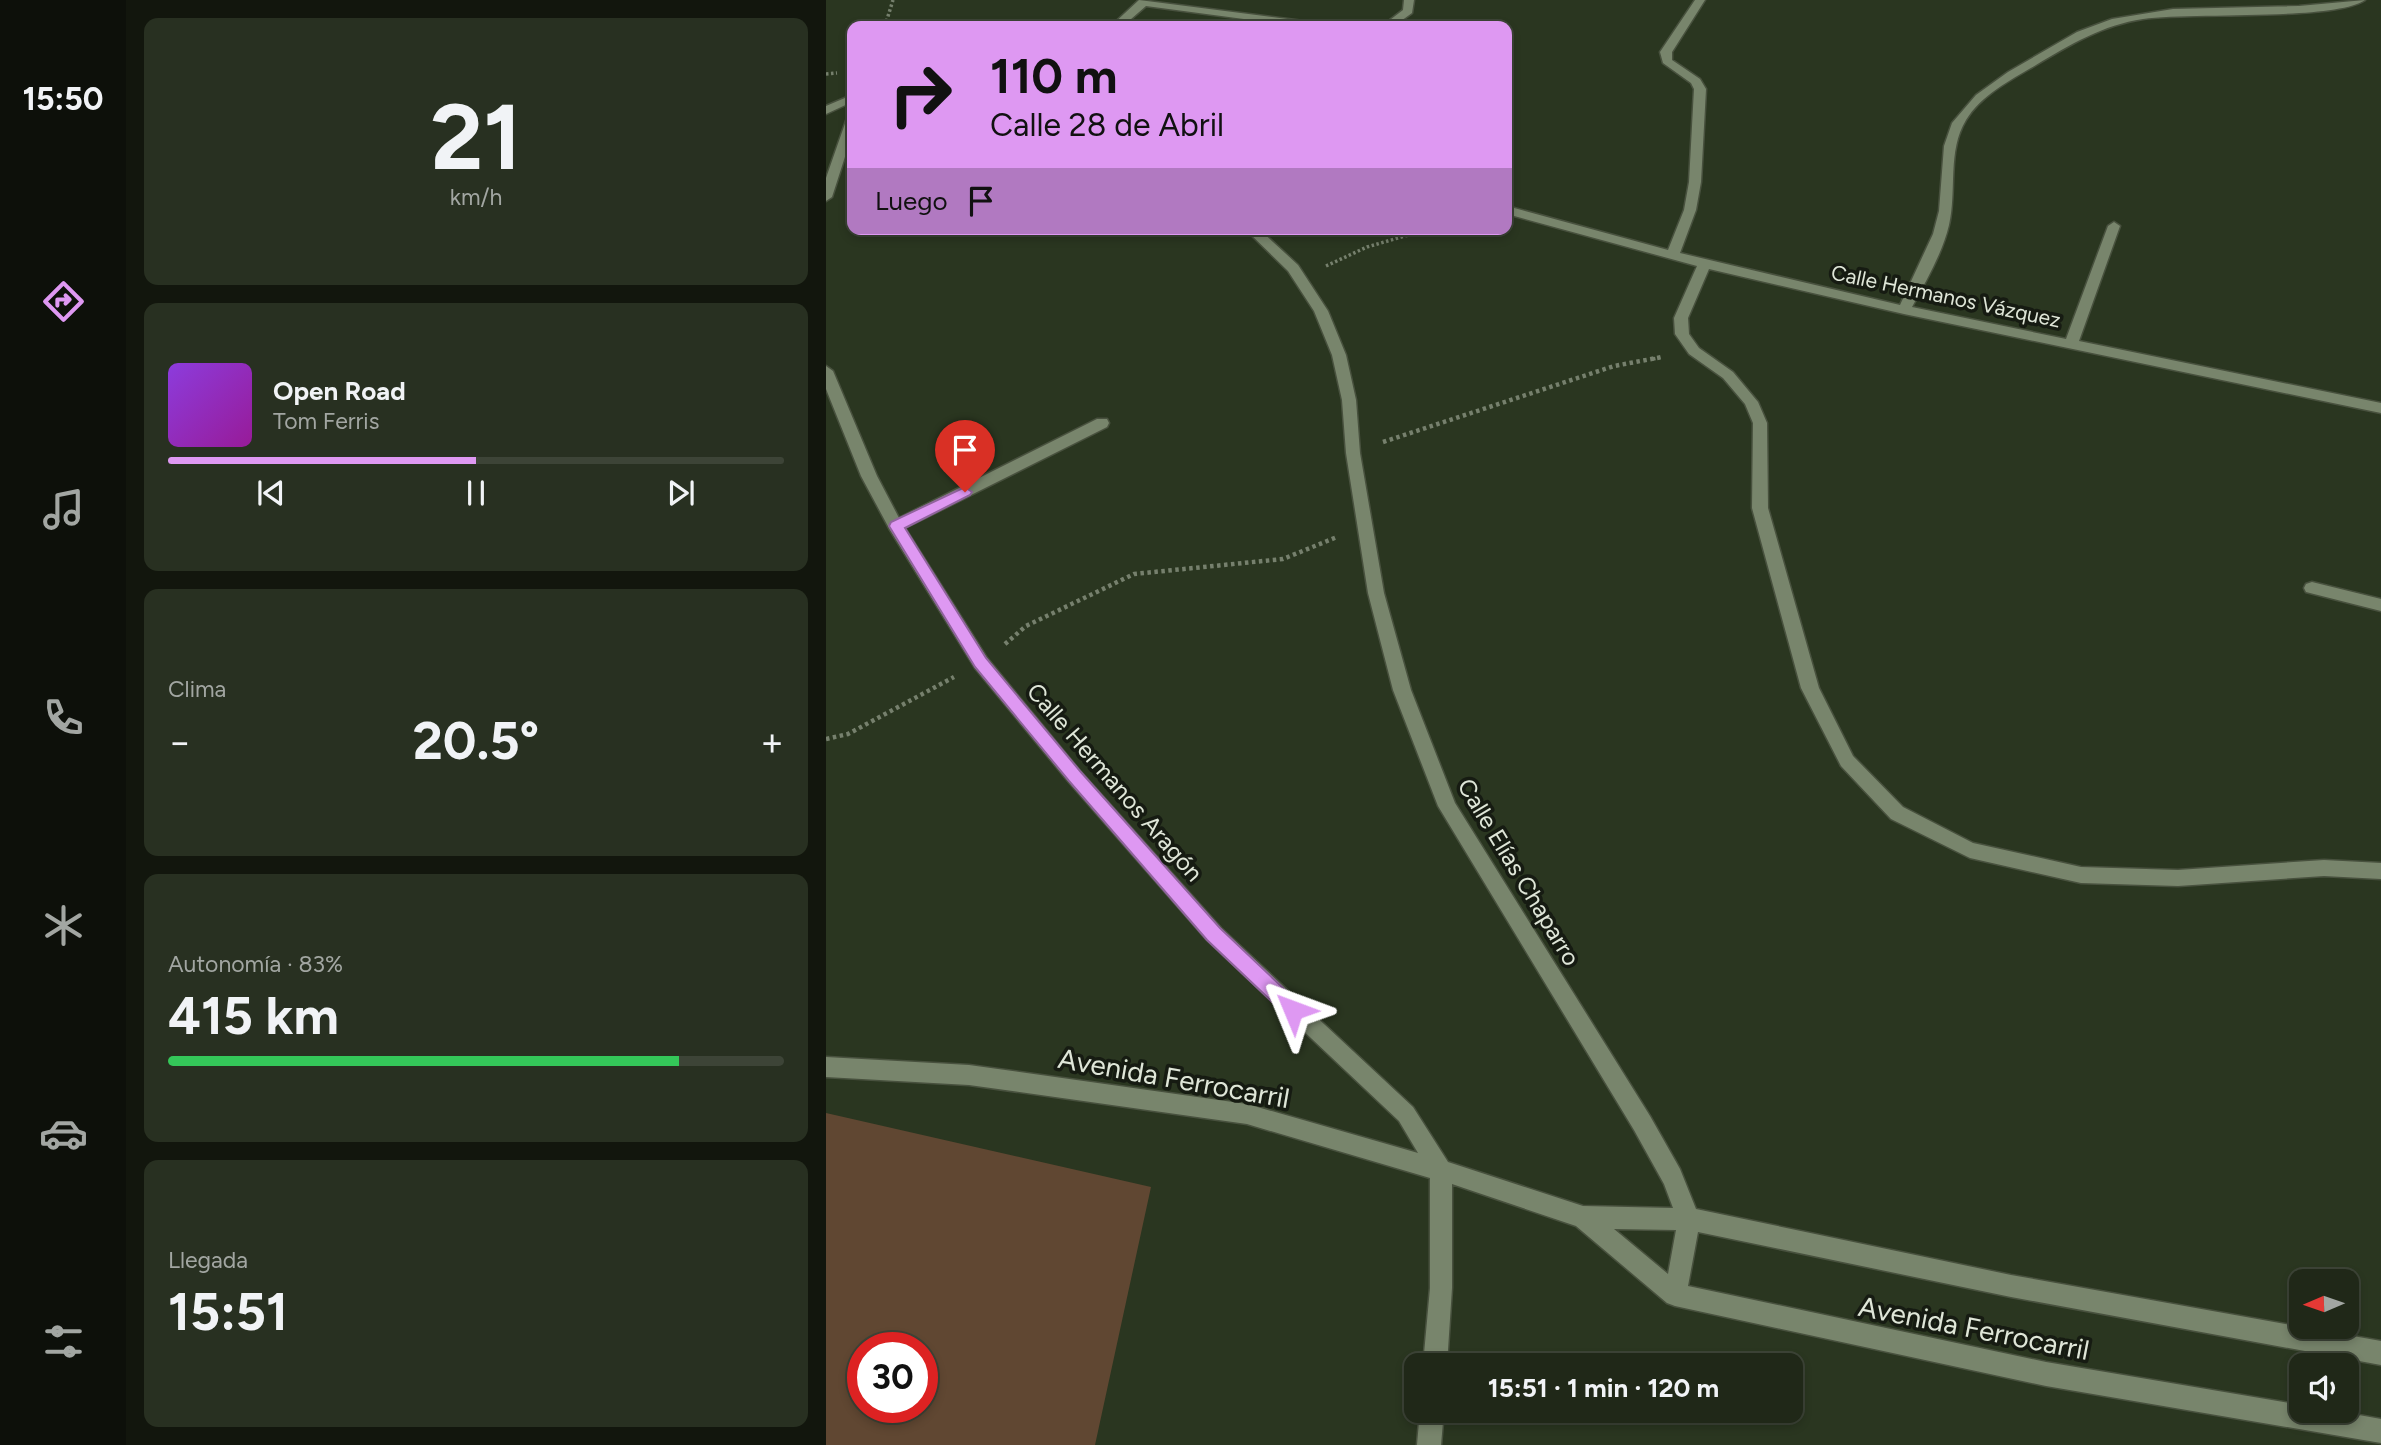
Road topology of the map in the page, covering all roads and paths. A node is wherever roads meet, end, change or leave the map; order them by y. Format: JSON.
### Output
{"nodes":[{"id":1,"x":893,"y":0,"type":"edge"},
{"id":2,"x":1409,"y":0,"type":"edge"},
{"id":3,"x":1700,"y":0,"type":"edge"},
{"id":4,"x":2360,"y":0,"type":"edge"},
{"id":5,"x":1144,"y":1,"type":"edge"},
{"id":6,"x":887,"y":21,"type":"edge"},
{"id":7,"x":1122,"y":21,"type":"edge"},
{"id":8,"x":1284,"y":21,"type":"edge"},
{"id":9,"x":1394,"y":21,"type":"edge"},
{"id":10,"x":847,"y":100,"type":"edge"},
{"id":11,"x":831,"y":108,"type":"edge"},
{"id":12,"x":847,"y":133,"type":"edge"},
{"id":13,"x":826,"y":197,"type":"edge"},
{"id":14,"x":1512,"y":211,"type":"edge"},
{"id":15,"x":2114,"y":226,"type":"dead end"},
{"id":16,"x":1257,"y":235,"type":"edge"},
{"id":17,"x":1408,"y":235,"type":"edge"},
{"id":18,"x":1673,"y":254,"type":"junction"},
{"id":19,"x":1705,"y":264,"type":"junction"},
{"id":20,"x":1300,"y":279,"type":"junction"},
{"id":21,"x":1904,"y":310,"type":"junction"},
{"id":22,"x":2071,"y":345,"type":"junction"},
{"id":23,"x":1694,"y":351,"type":"junction"},
{"id":24,"x":826,"y":371,"type":"edge"},
{"id":25,"x":2381,"y":408,"type":"edge"},
{"id":26,"x":1102,"y":423,"type":"dead end"},
{"id":27,"x":1353,"y":453,"type":"junction"},
{"id":28,"x":896,"y":526,"type":"junction"},
{"id":29,"x":1365,"y":526,"type":"junction"},
{"id":30,"x":2312,"y":588,"type":"dead end"},
{"id":31,"x":2381,"y":605,"type":"edge"},
{"id":32,"x":981,"y":663,"type":"junction"},
{"id":33,"x":826,"y":739,"type":"edge"},
{"id":34,"x":2381,"y":871,"type":"edge"},
{"id":35,"x":826,"y":1066,"type":"edge"},
{"id":36,"x":1441,"y":1170,"type":"junction"},
{"id":37,"x":1583,"y":1217,"type":"junction"},
{"id":38,"x":1689,"y":1219,"type":"junction"},
{"id":39,"x":1675,"y":1295,"type":"junction"},
{"id":40,"x":1436,"y":1353,"type":"edge"},
{"id":41,"x":2381,"y":1353,"type":"edge"},
{"id":42,"x":1431,"y":1423,"type":"edge"},
{"id":43,"x":2381,"y":1431,"type":"edge"},
{"id":44,"x":1429,"y":1445,"type":"edge"}],
"edges":[{"from":1,"to":6,"type":"path"},
{"from":2,"to":9,"type":"street"},
{"from":3,"to":18,"type":"street"},
{"from":4,"to":21,"type":"street"},
{"from":5,"to":7,"type":"street"},
{"from":5,"to":8,"type":"street"},
{"from":10,"to":11,"type":"street"},
{"from":12,"to":13,"type":"street"},
{"from":14,"to":18,"type":"street","name":"Calle Hermanos Vázquez"},
{"from":15,"to":22,"type":"street"},
{"from":16,"to":20,"type":"street","name":"Calle Elías Chaparro"},
{"from":17,"to":20,"type":"path"},
{"from":18,"to":19,"type":"street","name":"Calle Hermanos Vázquez"},
{"from":19,"to":21,"type":"street","name":"Calle Hermanos Vázquez"},
{"from":19,"to":23,"type":"street"},
{"from":20,"to":27,"type":"street","name":"Calle Elías Chaparro"},
{"from":21,"to":22,"type":"street","name":"Calle Hermanos Vázquez"},
{"from":22,"to":25,"type":"street","name":"Calle Hermanos Vázquez"},
{"from":23,"to":27,"type":"path"},
{"from":23,"to":34,"type":"street"},
{"from":24,"to":28,"type":"street","name":"Calle Hermanos Aragón"},
{"from":26,"to":28,"type":"street"},
{"from":27,"to":29,"type":"street","name":"Calle Elías Chaparro"},
{"from":28,"to":32,"type":"street","name":"Calle Hermanos Aragón"},
{"from":29,"to":32,"type":"path"},
{"from":29,"to":38,"type":"street","name":"Calle Elías Chaparro"},
{"from":30,"to":31,"type":"street"},
{"from":32,"to":33,"type":"path"},
{"from":32,"to":36,"type":"street","name":"Calle Hermanos Aragón"},
{"from":35,"to":36,"type":"street","name":"Avenida Ferrocarril"},
{"from":36,"to":37,"type":"street","name":"Avenida Ferrocarril"},
{"from":36,"to":40,"type":"street"},
{"from":37,"to":38,"type":"street","name":"Avenida Ferrocarril"},
{"from":37,"to":39,"type":"street","name":"Avenida Ferrocarril"},
{"from":38,"to":39,"type":"street"},
{"from":38,"to":41,"type":"street","name":"Avenida Ferrocarril"},
{"from":39,"to":43,"type":"street","name":"Avenida Ferrocarril"},
{"from":42,"to":44,"type":"street"}]}
